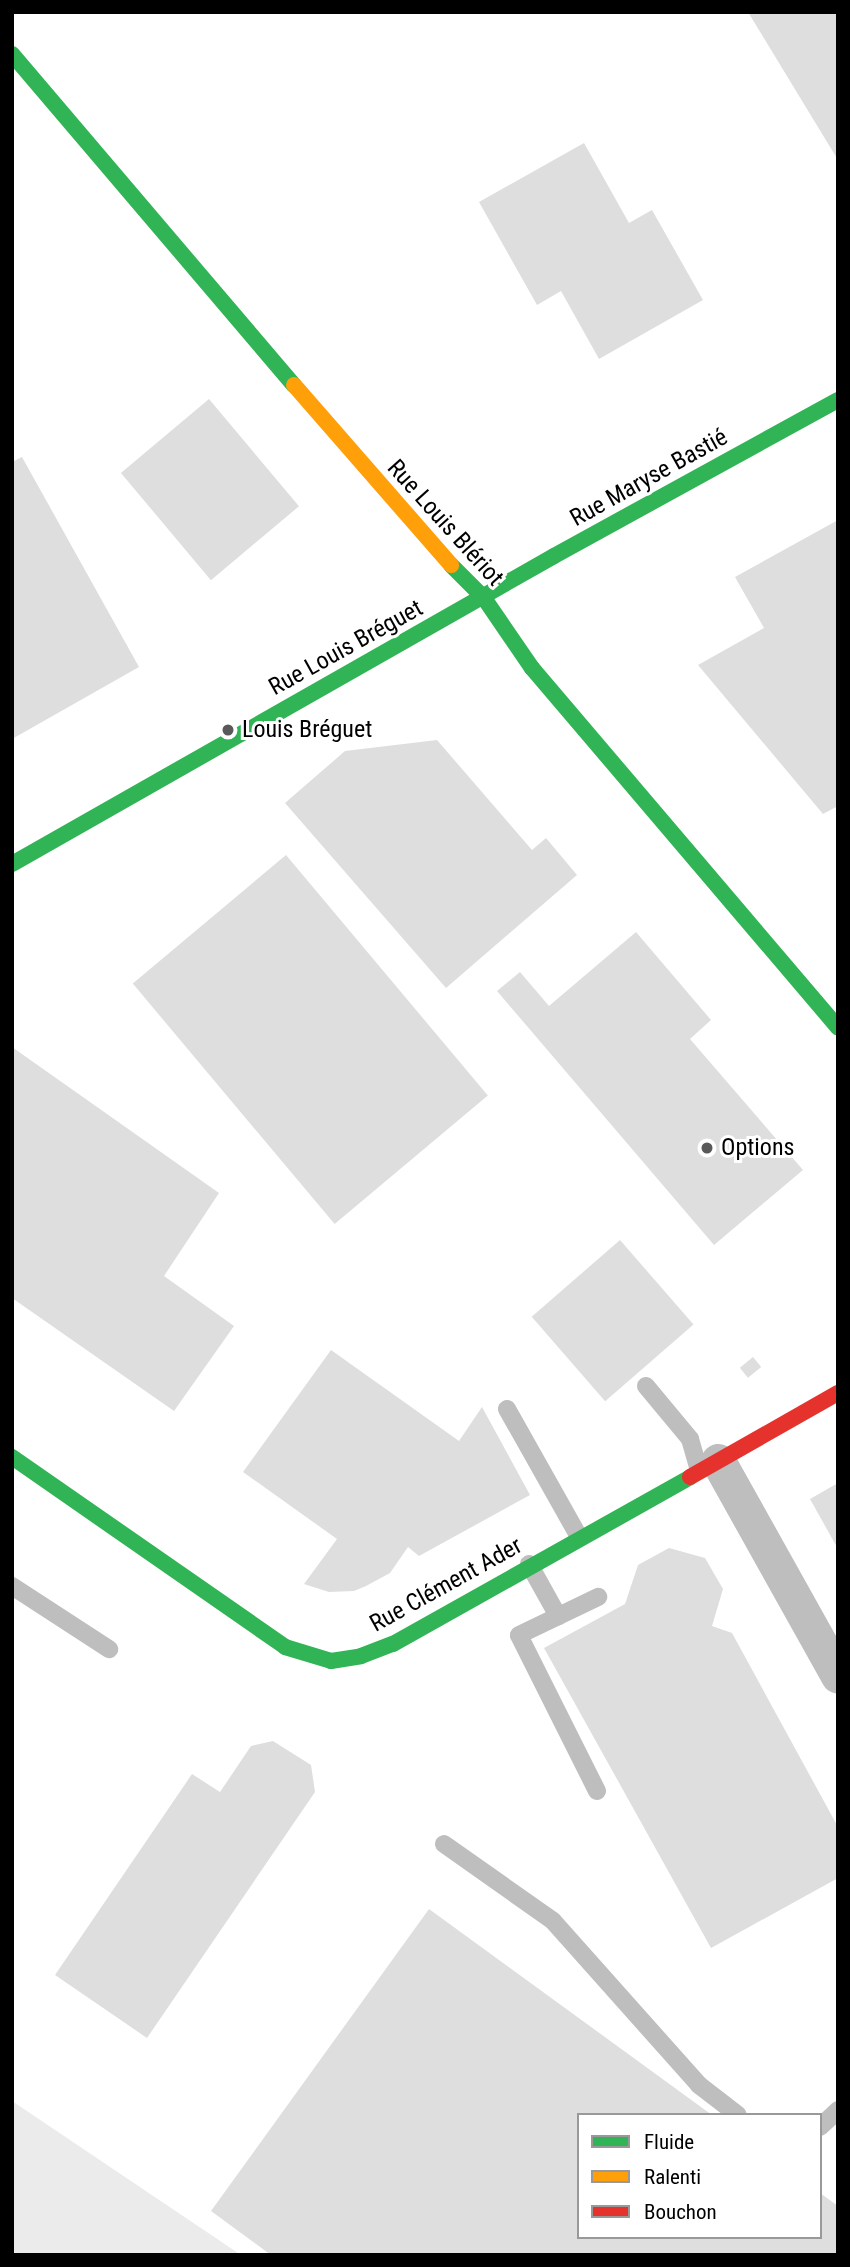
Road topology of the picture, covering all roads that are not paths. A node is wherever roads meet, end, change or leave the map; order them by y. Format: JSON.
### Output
{"nodes":[{"id":1,"x":12,"y":54,"type":"edge"},
{"id":2,"x":838,"y":400,"type":"edge"},
{"id":3,"x":484,"y":598,"type":"junction"},
{"id":4,"x":12,"y":864,"type":"edge"},
{"id":5,"x":838,"y":1028,"type":"edge"},
{"id":6,"x":646,"y":1386,"type":"dead end"},
{"id":7,"x":838,"y":1393,"type":"edge"},
{"id":8,"x":507,"y":1409,"type":"dead end"},
{"id":9,"x":12,"y":1457,"type":"edge"},
{"id":10,"x":709,"y":1465,"type":"junction"},
{"id":11,"x":579,"y":1537,"type":"junction"},
{"id":12,"x":529,"y":1564,"type":"junction"},
{"id":13,"x":12,"y":1586,"type":"edge"},
{"id":14,"x":598,"y":1597,"type":"dead end"},
{"id":15,"x":558,"y":1616,"type":"junction"},
{"id":16,"x":109,"y":1649,"type":"dead end"},
{"id":17,"x":838,"y":1676,"type":"edge"},
{"id":18,"x":597,"y":1791,"type":"dead end"},
{"id":19,"x":444,"y":1844,"type":"dead end"},
{"id":20,"x":838,"y":2110,"type":"edge"},
{"id":21,"x":735,"y":2113,"type":"edge"},
{"id":22,"x":822,"y":2125,"type":"edge"}],
"edges":[{"from":1,"to":3,"type":"street","name":"Rue Louis Blériot"},
{"from":2,"to":3,"type":"street","name":"Rue Maryse Bastié"},
{"from":3,"to":4,"type":"street","name":"Rue Louis Bréguet"},
{"from":3,"to":5,"type":"street","name":"Rue Louis Blériot"},
{"from":6,"to":10,"type":"lane"},
{"from":7,"to":10,"type":"street","name":"Rue Clément Ader"},
{"from":8,"to":11,"type":"lane"},
{"from":9,"to":12,"type":"street","name":"Rue Clément Ader"},
{"from":10,"to":11,"type":"street","name":"Rue Clément Ader"},
{"from":10,"to":17,"type":"street"},
{"from":11,"to":12,"type":"street","name":"Rue Clément Ader"},
{"from":12,"to":15,"type":"lane"},
{"from":13,"to":16,"type":"lane"},
{"from":14,"to":15,"type":"lane"},
{"from":15,"to":18,"type":"lane"},
{"from":19,"to":21,"type":"lane"},
{"from":20,"to":22,"type":"lane"}]}
